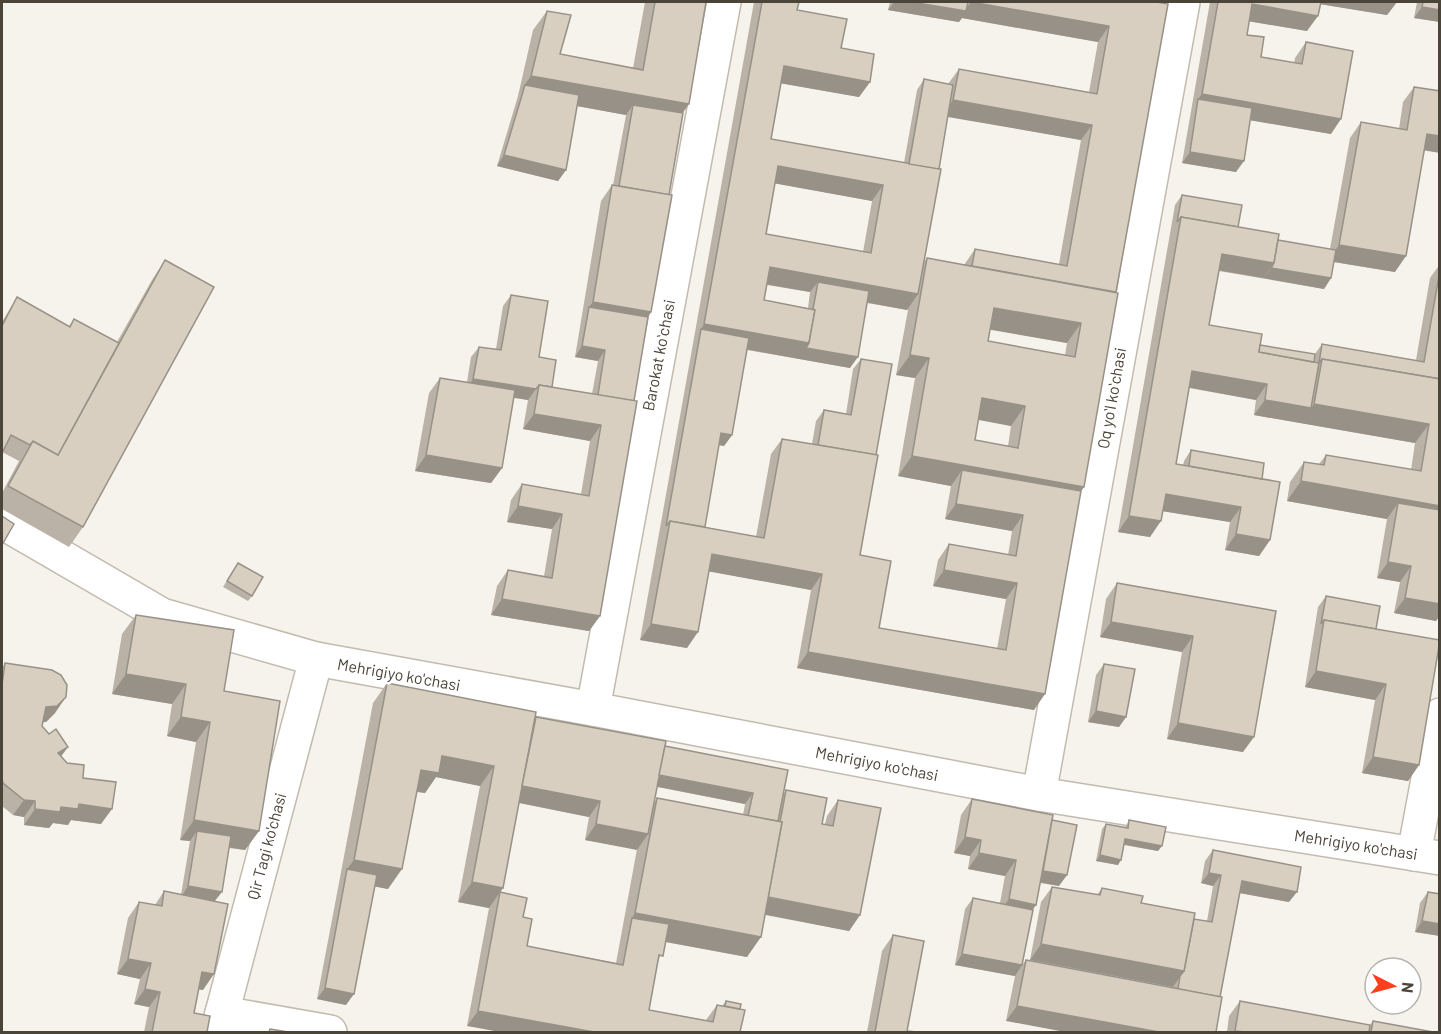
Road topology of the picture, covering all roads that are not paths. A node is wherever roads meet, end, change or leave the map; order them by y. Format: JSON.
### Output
{"nodes":[{"id":1,"x":724,"y":2,"type":"edge"},
{"id":2,"x":1183,"y":2,"type":"edge"},
{"id":3,"x":2,"y":522,"type":"edge"},
{"id":4,"x":316,"y":659,"type":"junction"},
{"id":5,"x":593,"y":710,"type":"junction"},
{"id":6,"x":1440,"y":715,"type":"edge"},
{"id":7,"x":1039,"y":794,"type":"junction"},
{"id":8,"x":1427,"y":856,"type":"edge"},
{"id":9,"x":219,"y":1023,"type":"edge"},
{"id":10,"x":330,"y":1032,"type":"edge"}],
"edges":[{"from":1,"to":5,"type":"street","name":"Barokat koʻchasi"},
{"from":2,"to":7,"type":"street","name":"Oq yoʻl koʻchasi"},
{"from":3,"to":4,"type":"street","name":"Mehrigiyo ko'chasi"},
{"from":4,"to":5,"type":"street","name":"Mehrigiyo ko'chasi"},
{"from":4,"to":9,"type":"street","name":"Qir Tagi ko'chasi"},
{"from":5,"to":7,"type":"street","name":"Mehrigiyo ko'chasi"},
{"from":6,"to":8,"type":"street"},
{"from":7,"to":8,"type":"street","name":"Mehrigiyo ko'chasi"},
{"from":9,"to":10,"type":"street"}]}
